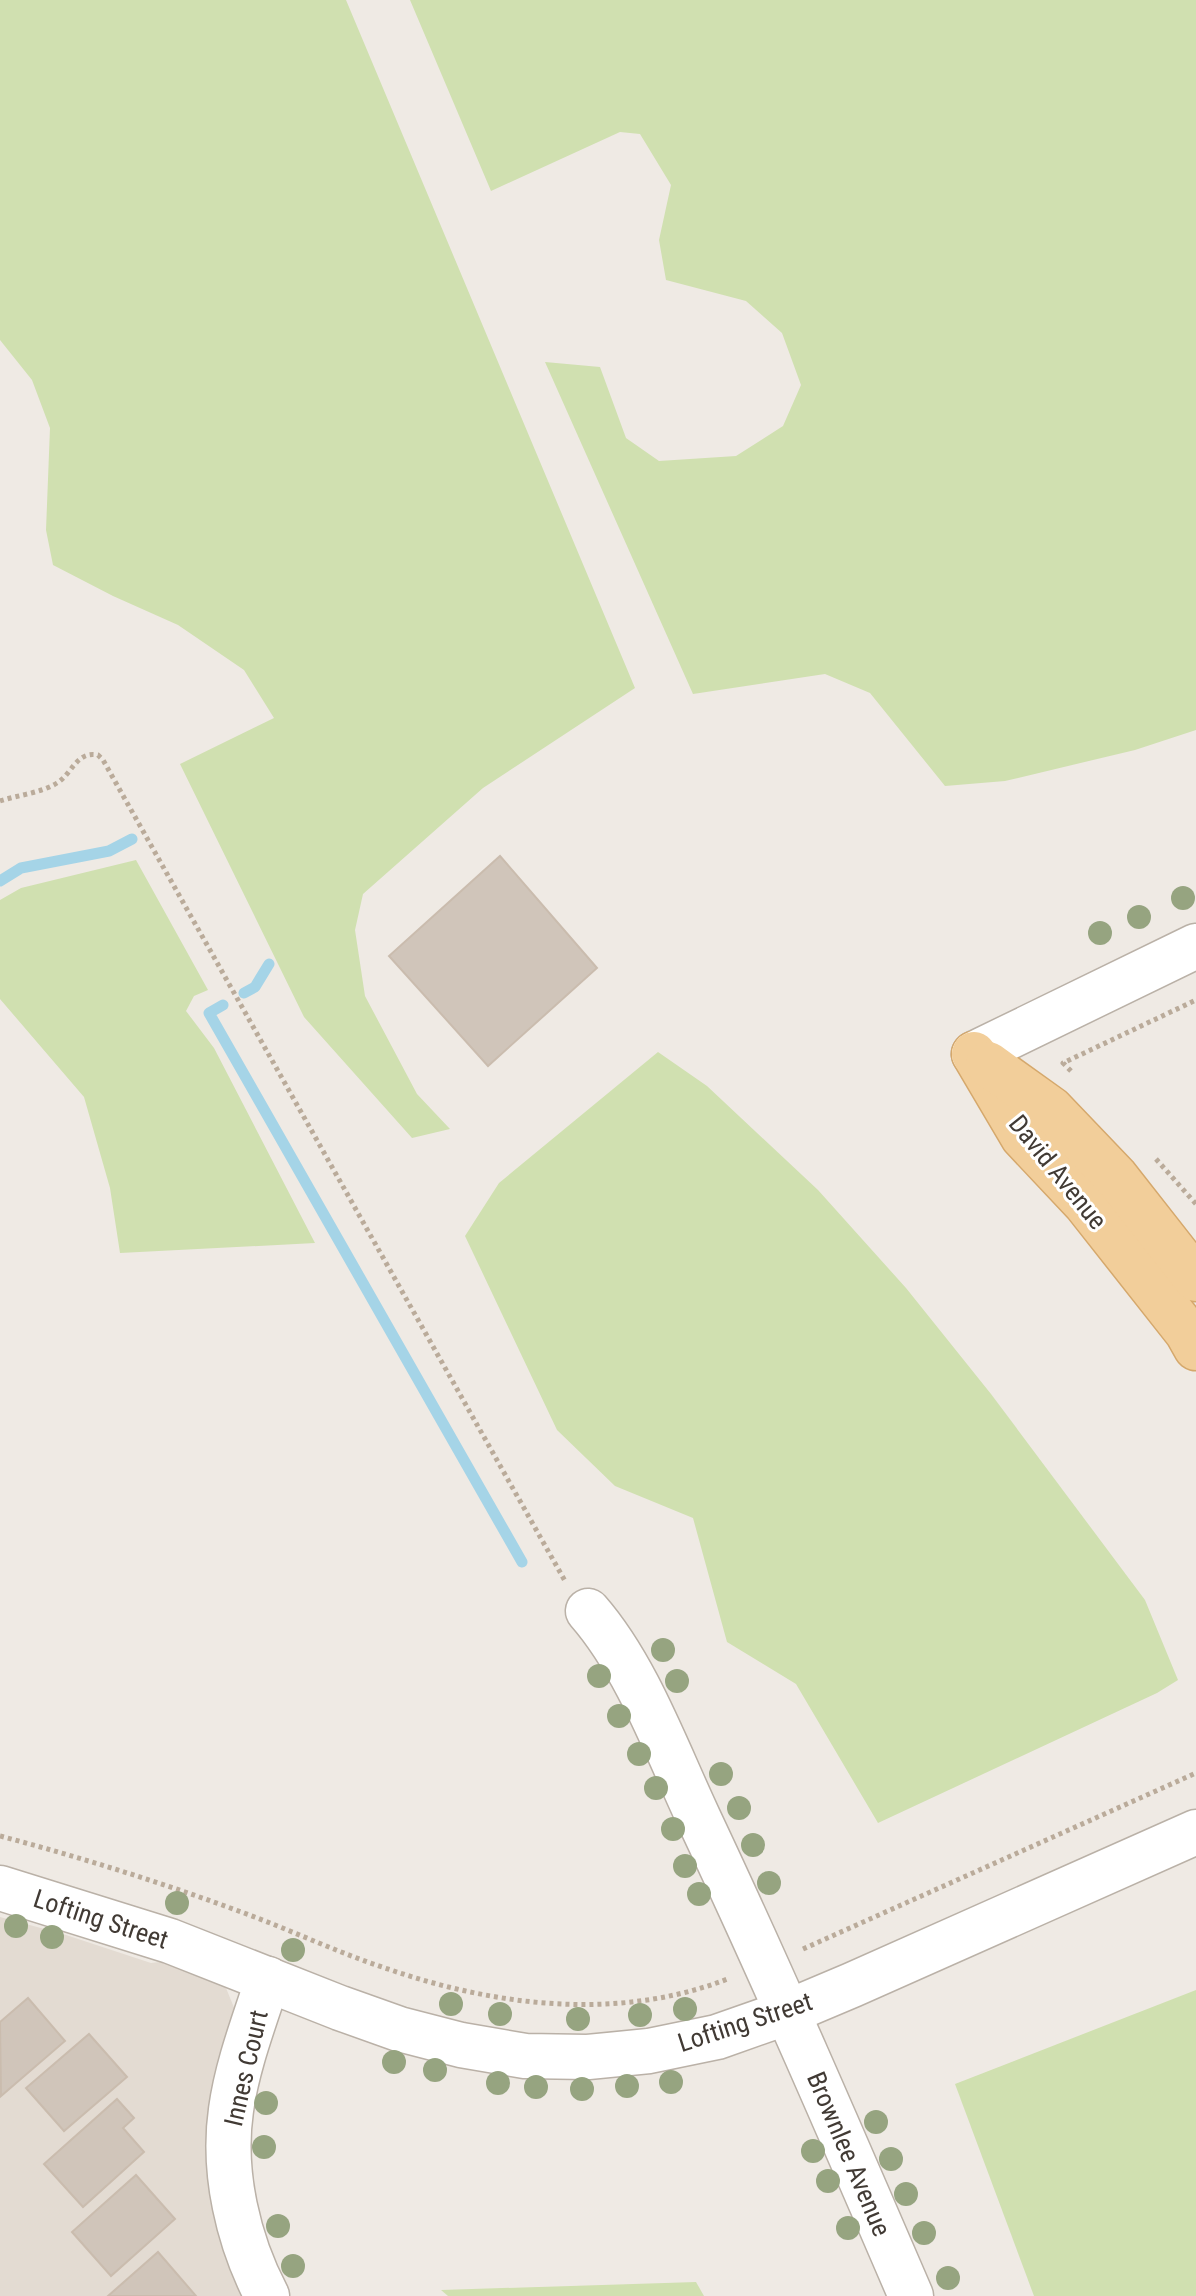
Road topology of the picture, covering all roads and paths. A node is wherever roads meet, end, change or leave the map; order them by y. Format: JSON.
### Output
{"nodes":[{"id":1,"x":0,"y":801,"type":"edge"},
{"id":2,"x":1196,"y":946,"type":"edge"},
{"id":3,"x":1196,"y":1000,"type":"edge"},
{"id":4,"x":974,"y":1054,"type":"junction"},
{"id":5,"x":1063,"y":1063,"type":"dead end"},
{"id":6,"x":1196,"y":1279,"type":"edge"},
{"id":7,"x":1196,"y":1348,"type":"edge"},
{"id":8,"x":575,"y":1594,"type":"joint"},
{"id":9,"x":1196,"y":1773,"type":"edge"},
{"id":10,"x":1196,"y":1832,"type":"edge"},
{"id":11,"x":0,"y":1836,"type":"edge"},
{"id":12,"x":0,"y":1888,"type":"edge"},
{"id":13,"x":814,"y":1945,"type":"dead end"},
{"id":14,"x":268,"y":1979,"type":"junction"},
{"id":15,"x":715,"y":1984,"type":"dead end"},
{"id":16,"x":788,"y":2012,"type":"junction"},
{"id":17,"x":267,"y":2296,"type":"edge"},
{"id":18,"x":911,"y":2296,"type":"edge"}],
"edges":[{"from":1,"to":8,"type":"path"},
{"from":2,"to":4,"type":"street"},
{"from":3,"to":5,"type":"path"},
{"from":4,"to":6,"type":"main road","name":"David Avenue"},
{"from":4,"to":7,"type":"main road","name":"David Avenue"},
{"from":8,"to":16,"type":"street","name":"Brownlee Avenue"},
{"from":9,"to":13,"type":"path"},
{"from":10,"to":16,"type":"street","name":"Lofting Street"},
{"from":11,"to":15,"type":"path"},
{"from":12,"to":14,"type":"street","name":"Lofting Street"},
{"from":14,"to":16,"type":"street","name":"Lofting Street"},
{"from":14,"to":17,"type":"street","name":"Innes Court"},
{"from":16,"to":18,"type":"street","name":"Brownlee Avenue"}]}
